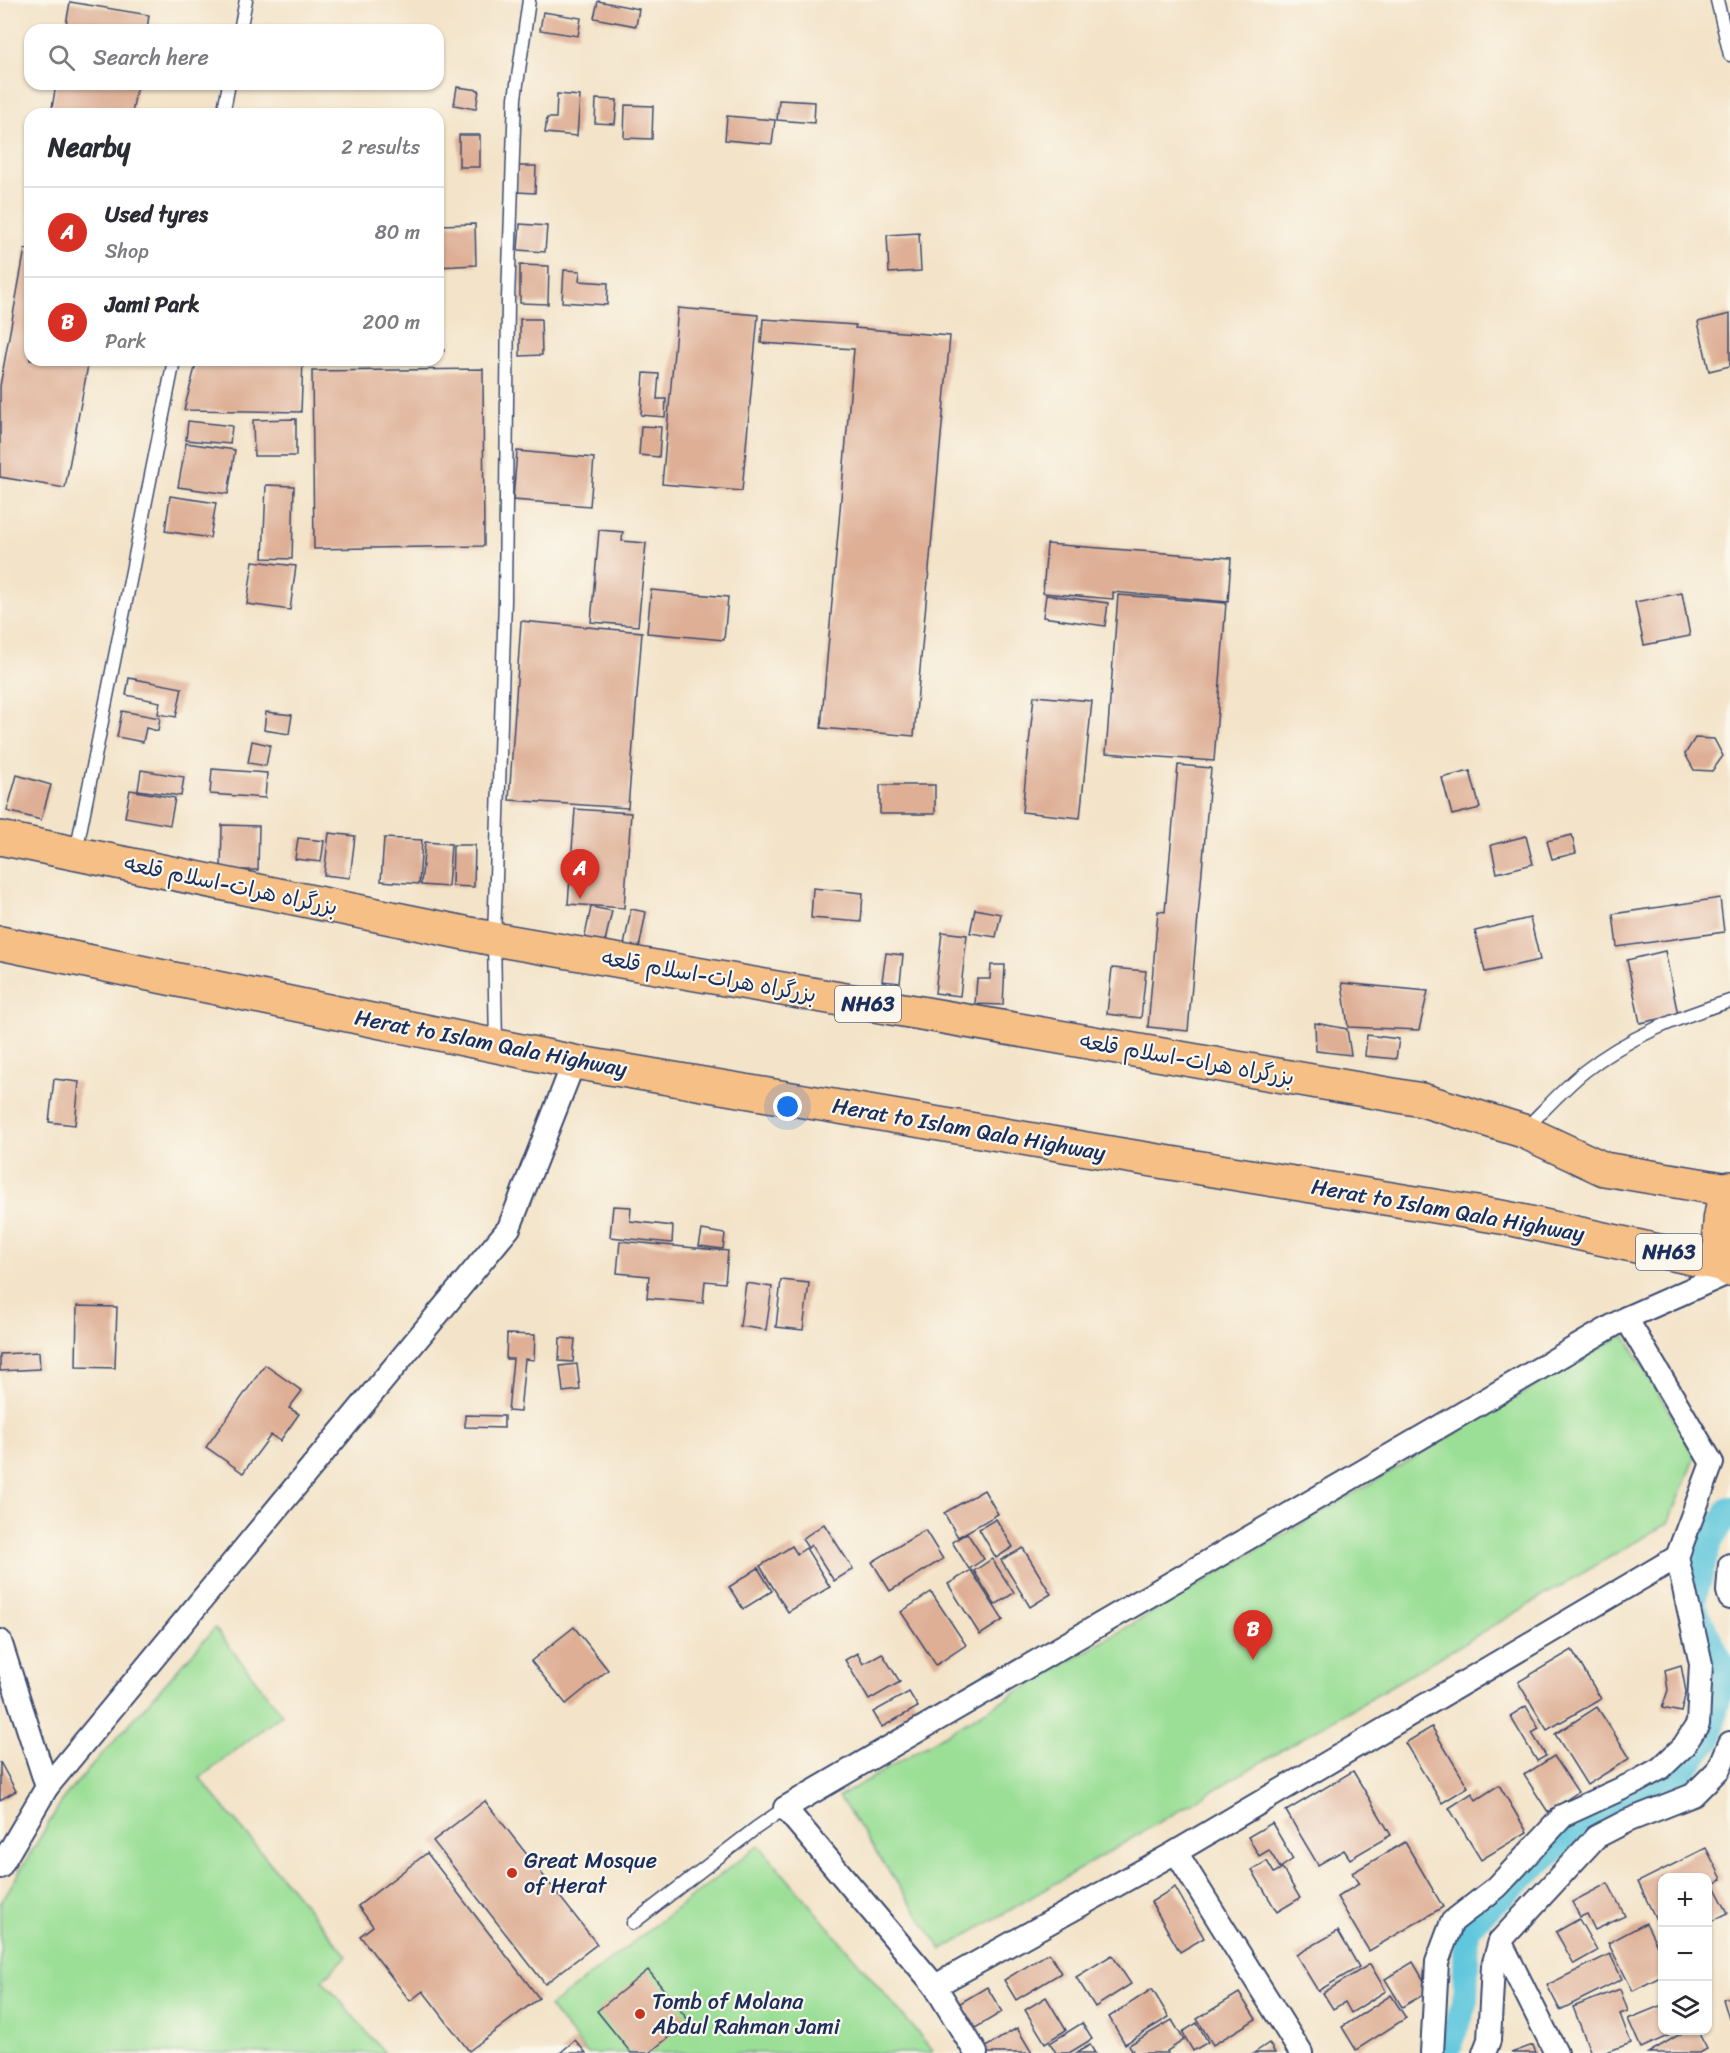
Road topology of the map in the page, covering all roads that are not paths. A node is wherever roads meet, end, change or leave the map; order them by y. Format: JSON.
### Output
{"nodes":[{"id":1,"x":246,"y":0,"type":"edge"},
{"id":2,"x":529,"y":0,"type":"edge"},
{"id":3,"x":1717,"y":0,"type":"edge"},
{"id":4,"x":241,"y":24,"type":"edge"},
{"id":5,"x":1730,"y":55,"type":"edge"},
{"id":6,"x":228,"y":90,"type":"edge"},
{"id":7,"x":224,"y":108,"type":"edge"},
{"id":8,"x":173,"y":366,"type":"edge"},
{"id":9,"x":0,"y":838,"type":"edge"},
{"id":10,"x":76,"y":854,"type":"junction"},
{"id":11,"x":494,"y":939,"type":"junction"},
{"id":12,"x":0,"y":943,"type":"edge"},
{"id":13,"x":1730,"y":1001,"type":"edge"},
{"id":14,"x":496,"y":1045,"type":"junction"},
{"id":15,"x":574,"y":1062,"type":"junction"},
{"id":16,"x":1523,"y":1131,"type":"junction"},
{"id":17,"x":1730,"y":1189,"type":"edge"},
{"id":18,"x":1729,"y":1269,"type":"edge"},
{"id":19,"x":1626,"y":1318,"type":"junction"},
{"id":20,"x":1677,"y":1557,"type":"junction"},
{"id":21,"x":1730,"y":1565,"type":"edge"},
{"id":22,"x":1730,"y":1598,"type":"edge"},
{"id":23,"x":0,"y":1641,"type":"edge"},
{"id":24,"x":1730,"y":1743,"type":"edge"},
{"id":25,"x":47,"y":1787,"type":"junction"},
{"id":26,"x":785,"y":1808,"type":"junction"},
{"id":27,"x":1176,"y":1852,"type":"junction"},
{"id":28,"x":0,"y":1867,"type":"edge"},
{"id":29,"x":633,"y":1923,"type":"dead end"},
{"id":30,"x":1500,"y":1941,"type":"junction"},
{"id":31,"x":934,"y":1986,"type":"junction"},
{"id":32,"x":976,"y":2053,"type":"edge"},
{"id":33,"x":1301,"y":2053,"type":"edge"},
{"id":34,"x":1432,"y":2053,"type":"edge"},
{"id":35,"x":1484,"y":2053,"type":"edge"},
{"id":36,"x":1556,"y":2053,"type":"edge"}],
"edges":[{"from":1,"to":4,"type":"lane"},
{"from":2,"to":11,"type":"lane"},
{"from":3,"to":5,"type":"lane"},
{"from":6,"to":7,"type":"lane"},
{"from":8,"to":10,"type":"lane"},
{"from":9,"to":10,"type":"highway","name":"بزرگراه هرات-اسلام قلعه","number":"NH63"},
{"from":10,"to":11,"type":"highway","name":"بزرگراه هرات-اسلام قلعه","number":"NH63"},
{"from":11,"to":14,"type":"lane"},
{"from":11,"to":16,"type":"highway","name":"بزرگراه هرات-اسلام قلعه","number":"NH63"},
{"from":12,"to":14,"type":"highway","name":"Herat to Islam Qala Highway","number":"NH63"},
{"from":13,"to":16,"type":"lane"},
{"from":14,"to":15,"type":"highway","name":"Herat to Islam Qala Highway","number":"NH63"},
{"from":15,"to":18,"type":"highway","name":"Herat to Islam Qala Highway","number":"NH63"},
{"from":15,"to":25,"type":"street"},
{"from":16,"to":17,"type":"highway","name":"بزرگراه هرات-اسلام قلعه","number":"NH63"},
{"from":17,"to":18,"type":"highway","number":"NH63"},
{"from":18,"to":19,"type":"street"},
{"from":19,"to":20,"type":"street"},
{"from":19,"to":26,"type":"street"},
{"from":20,"to":27,"type":"street"},
{"from":20,"to":34,"type":"street"},
{"from":21,"to":22,"type":"street"},
{"from":23,"to":25,"type":"street"},
{"from":24,"to":30,"type":"street"},
{"from":25,"to":28,"type":"street"},
{"from":26,"to":29,"type":"lane"},
{"from":26,"to":31,"type":"street"},
{"from":27,"to":31,"type":"street"},
{"from":27,"to":33,"type":"street"},
{"from":30,"to":35,"type":"street"},
{"from":30,"to":36,"type":"street"},
{"from":31,"to":32,"type":"street"}]}
